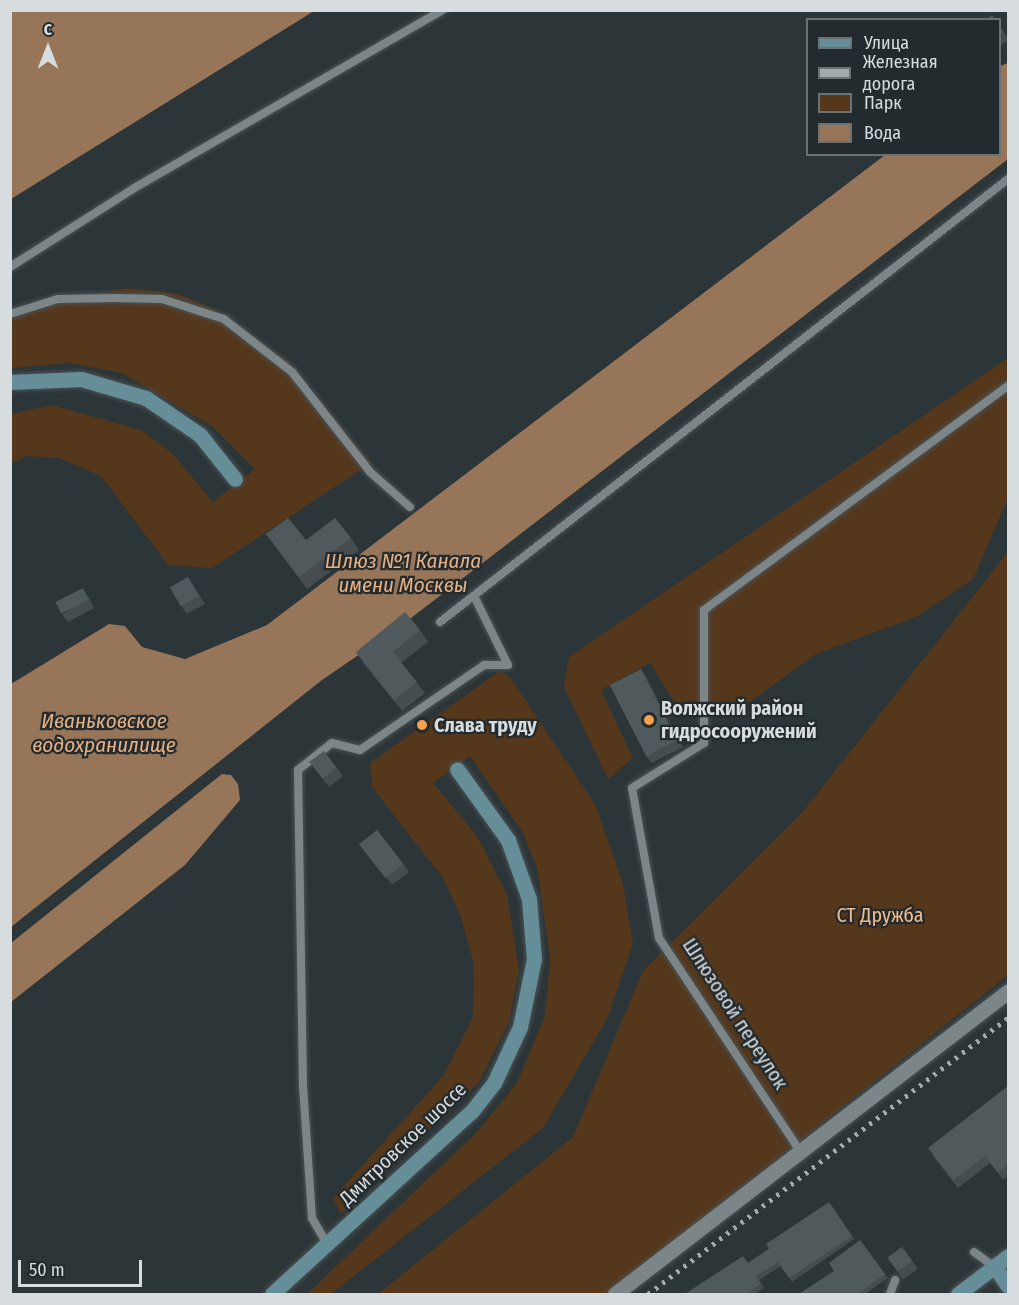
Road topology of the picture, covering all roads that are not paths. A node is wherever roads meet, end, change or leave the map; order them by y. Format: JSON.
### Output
{"nodes":[{"id":1,"x":442,"y":10,"type":"edge"},
{"id":2,"x":1008,"y":179,"type":"edge"},
{"id":3,"x":10,"y":267,"type":"edge"},
{"id":4,"x":10,"y":314,"type":"edge"},
{"id":5,"x":10,"y":382,"type":"edge"},
{"id":6,"x":1008,"y":386,"type":"edge"},
{"id":7,"x":235,"y":478,"type":"dead end"},
{"id":8,"x":410,"y":507,"type":"dead end"},
{"id":9,"x":474,"y":596,"type":"junction"},
{"id":10,"x":440,"y":622,"type":"dead end"},
{"id":11,"x":457,"y":769,"type":"dead end"},
{"id":12,"x":1008,"y":991,"type":"edge"},
{"id":13,"x":801,"y":1151,"type":"junction"},
{"id":14,"x":327,"y":1244,"type":"junction"},
{"id":15,"x":974,"y":1252,"type":"dead end"},
{"id":16,"x":1008,"y":1256,"type":"edge"},
{"id":17,"x":995,"y":1267,"type":"junction"},
{"id":18,"x":895,"y":1280,"type":"edge"},
{"id":19,"x":1008,"y":1286,"type":"edge"},
{"id":20,"x":272,"y":1294,"type":"edge"},
{"id":21,"x":615,"y":1294,"type":"edge"},
{"id":22,"x":890,"y":1294,"type":"edge"},
{"id":23,"x":958,"y":1294,"type":"edge"}],
"edges":[{"from":1,"to":3,"type":"lane"},
{"from":2,"to":9,"type":"lane"},
{"from":4,"to":8,"type":"lane"},
{"from":5,"to":7,"type":"street"},
{"from":6,"to":13,"type":"lane","name":"Шлюзовой переулок"},
{"from":9,"to":10,"type":"lane"},
{"from":9,"to":14,"type":"lane"},
{"from":11,"to":14,"type":"street","name":"Дмитровское шоссе"},
{"from":12,"to":13,"type":"street"},
{"from":13,"to":21,"type":"street"},
{"from":14,"to":20,"type":"street","name":"Дмитровское шоссе"},
{"from":15,"to":17,"type":"lane"},
{"from":16,"to":17,"type":"street"},
{"from":17,"to":19,"type":"street"},
{"from":17,"to":23,"type":"street"},
{"from":18,"to":22,"type":"lane"}]}
